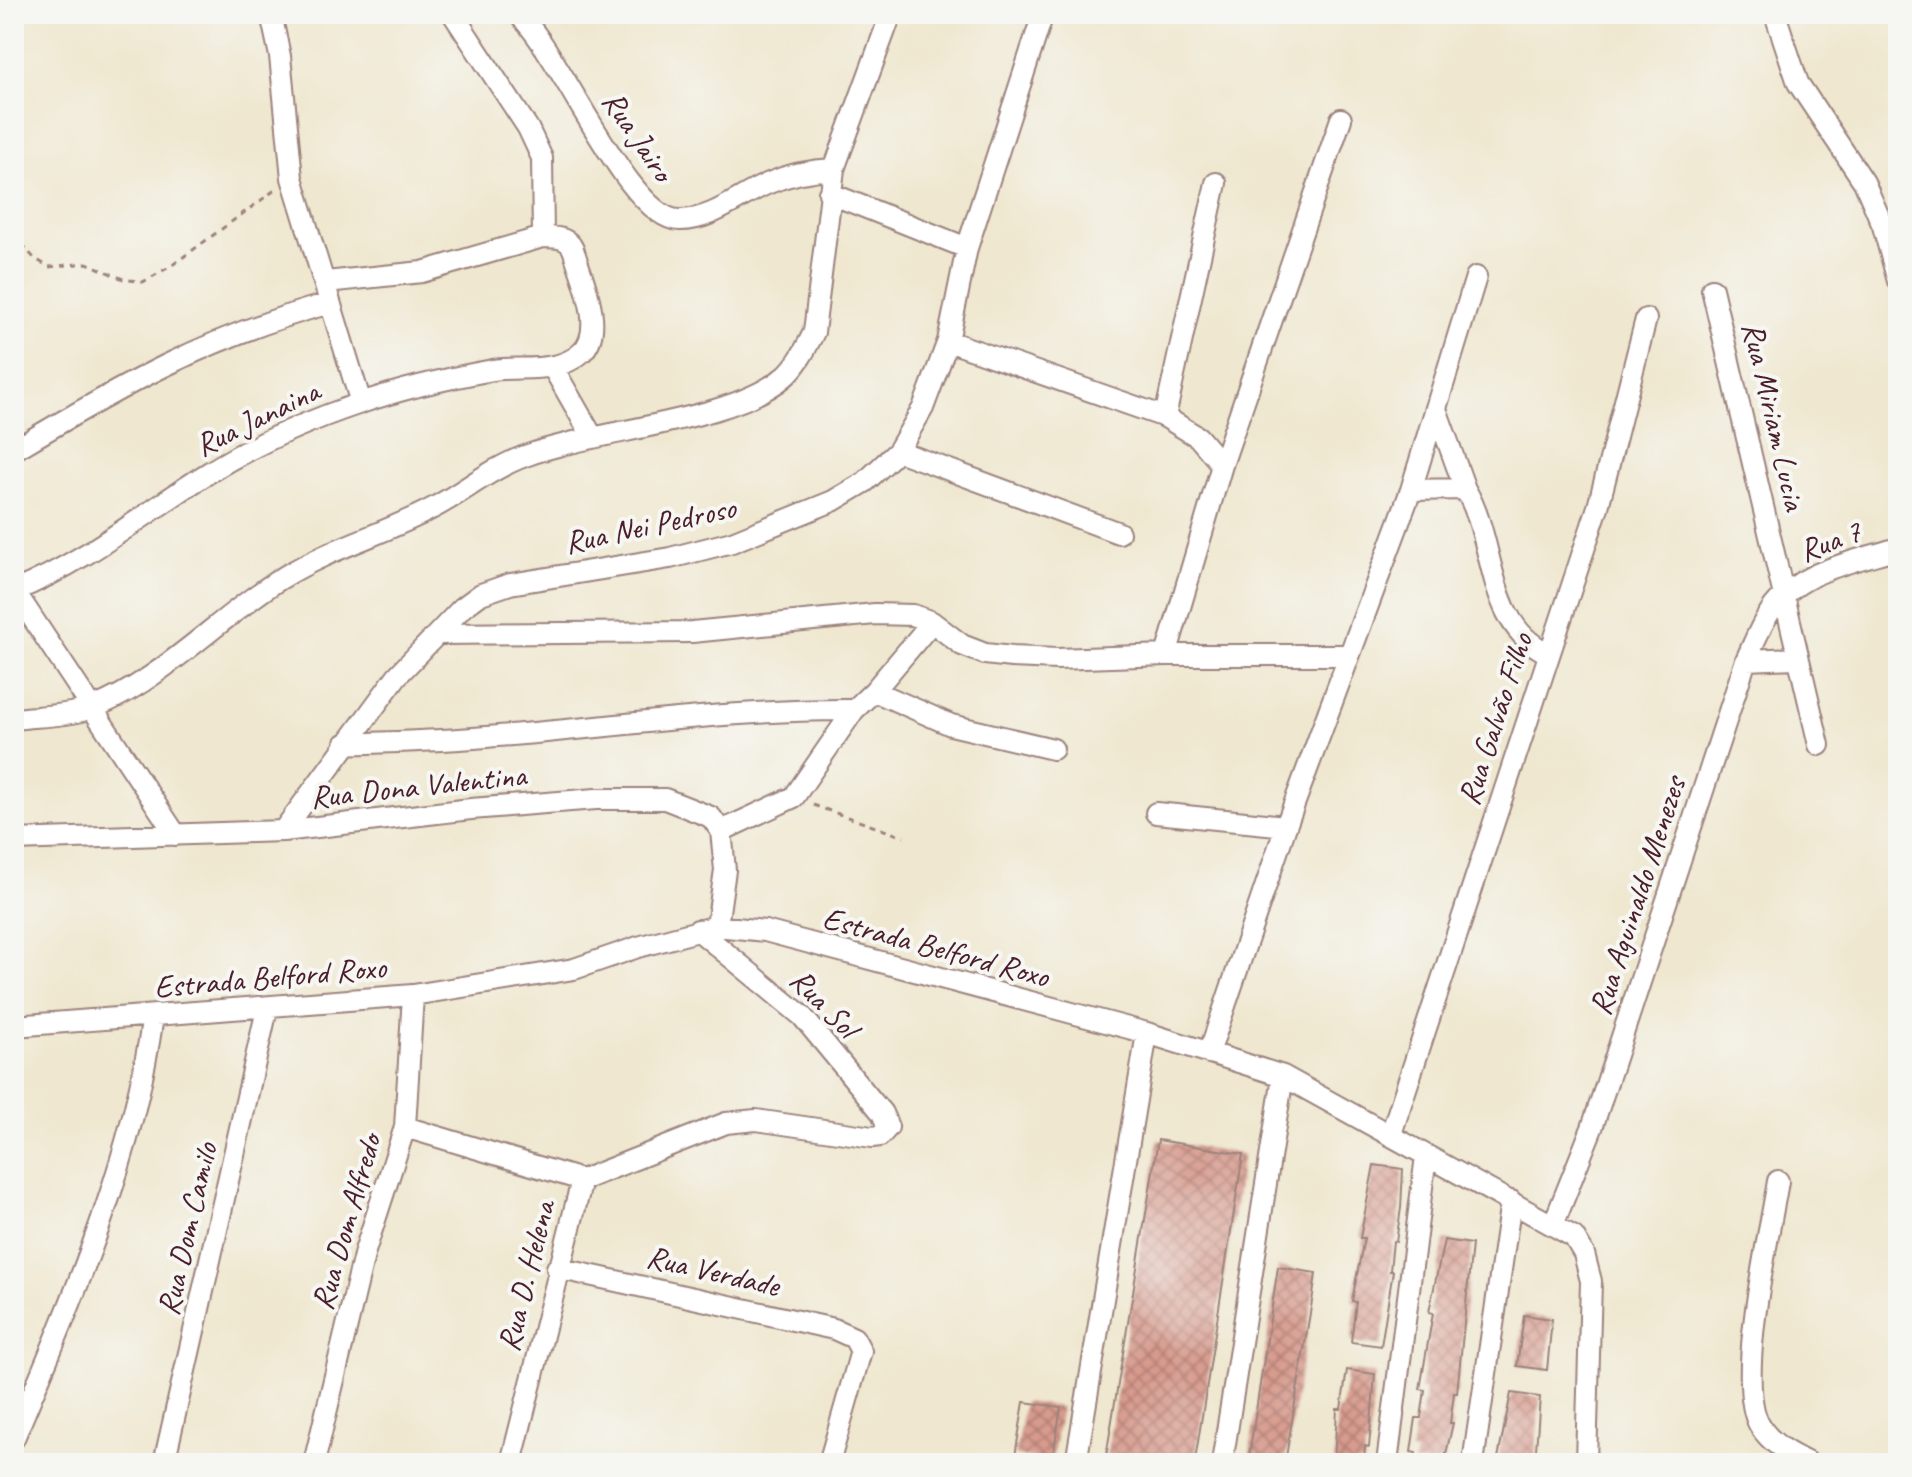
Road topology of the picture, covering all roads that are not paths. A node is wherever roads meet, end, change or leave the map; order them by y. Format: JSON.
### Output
{"nodes":[{"id":1,"x":271,"y":14,"type":"edge"},
{"id":2,"x":453,"y":14,"type":"edge"},
{"id":3,"x":518,"y":14,"type":"edge"},
{"id":4,"x":891,"y":14,"type":"edge"},
{"id":5,"x":1043,"y":14,"type":"edge"},
{"id":6,"x":1775,"y":14,"type":"edge"},
{"id":7,"x":1341,"y":119,"type":"dead end"},
{"id":8,"x":834,"y":169,"type":"junction"},
{"id":9,"x":1216,"y":183,"type":"dead end"},
{"id":10,"x":829,"y":193,"type":"junction"},
{"id":11,"x":543,"y":237,"type":"junction"},
{"id":12,"x":967,"y":248,"type":"junction"},
{"id":13,"x":1476,"y":277,"type":"dead end"},
{"id":14,"x":1898,"y":281,"type":"edge"},
{"id":15,"x":326,"y":282,"type":"junction"},
{"id":16,"x":1712,"y":289,"type":"dead end"},
{"id":17,"x":330,"y":303,"type":"junction"},
{"id":18,"x":1646,"y":319,"type":"dead end"},
{"id":19,"x":948,"y":341,"type":"junction"},
{"id":20,"x":552,"y":366,"type":"junction"},
{"id":21,"x":361,"y":403,"type":"junction"},
{"id":22,"x":1436,"y":409,"type":"junction"},
{"id":23,"x":1165,"y":417,"type":"junction"},
{"id":24,"x":592,"y":436,"type":"junction"},
{"id":25,"x":14,"y":450,"type":"edge"},
{"id":26,"x":898,"y":451,"type":"junction"},
{"id":27,"x":1222,"y":465,"type":"junction"},
{"id":28,"x":1465,"y":489,"type":"junction"},
{"id":29,"x":1411,"y":490,"type":"junction"},
{"id":30,"x":1119,"y":533,"type":"dead end"},
{"id":31,"x":1898,"y":548,"type":"edge"},
{"id":32,"x":14,"y":591,"type":"edge"},
{"id":33,"x":1785,"y":593,"type":"junction"},
{"id":34,"x":932,"y":622,"type":"junction"},
{"id":35,"x":440,"y":634,"type":"junction"},
{"id":36,"x":1548,"y":653,"type":"junction"},
{"id":37,"x":1166,"y":655,"type":"junction"},
{"id":38,"x":1348,"y":655,"type":"junction"},
{"id":39,"x":1797,"y":658,"type":"junction"},
{"id":40,"x":1746,"y":660,"type":"junction"},
{"id":41,"x":874,"y":691,"type":"junction"},
{"id":42,"x":91,"y":708,"type":"junction"},
{"id":43,"x":854,"y":710,"type":"junction"},
{"id":44,"x":14,"y":719,"type":"edge"},
{"id":45,"x":345,"y":744,"type":"junction"},
{"id":46,"x":1819,"y":745,"type":"dead end"},
{"id":47,"x":1053,"y":749,"type":"dead end"},
{"id":48,"x":1156,"y":813,"type":"dead end"},
{"id":49,"x":1286,"y":826,"type":"junction"},
{"id":50,"x":283,"y":831,"type":"junction"},
{"id":51,"x":721,"y":831,"type":"junction"},
{"id":52,"x":176,"y":835,"type":"junction"},
{"id":53,"x":14,"y":840,"type":"edge"},
{"id":54,"x":708,"y":928,"type":"junction"},
{"id":55,"x":413,"y":995,"type":"junction"},
{"id":56,"x":267,"y":1009,"type":"junction"},
{"id":57,"x":153,"y":1016,"type":"junction"},
{"id":58,"x":14,"y":1026,"type":"edge"},
{"id":59,"x":1147,"y":1033,"type":"junction"},
{"id":60,"x":1209,"y":1053,"type":"junction"},
{"id":61,"x":1283,"y":1076,"type":"junction"},
{"id":62,"x":405,"y":1127,"type":"junction"},
{"id":63,"x":886,"y":1132,"type":"joint"},
{"id":64,"x":1391,"y":1134,"type":"junction"},
{"id":65,"x":1426,"y":1156,"type":"junction"},
{"id":66,"x":582,"y":1180,"type":"junction"},
{"id":67,"x":1778,"y":1181,"type":"dead end"},
{"id":68,"x":1511,"y":1201,"type":"junction"},
{"id":69,"x":1554,"y":1223,"type":"junction"},
{"id":70,"x":557,"y":1268,"type":"junction"},
{"id":71,"x":14,"y":1438,"type":"edge"},
{"id":72,"x":164,"y":1463,"type":"edge"},
{"id":73,"x":314,"y":1463,"type":"edge"},
{"id":74,"x":511,"y":1463,"type":"edge"},
{"id":75,"x":829,"y":1463,"type":"edge"},
{"id":76,"x":1076,"y":1463,"type":"edge"},
{"id":77,"x":1222,"y":1463,"type":"edge"},
{"id":78,"x":1387,"y":1463,"type":"edge"},
{"id":79,"x":1473,"y":1463,"type":"edge"},
{"id":80,"x":1586,"y":1463,"type":"edge"},
{"id":81,"x":1808,"y":1463,"type":"edge"}],
"edges":[{"from":1,"to":15,"type":"street"},
{"from":2,"to":11,"type":"street"},
{"from":3,"to":8,"type":"street","name":"Rua Jairo"},
{"from":4,"to":8,"type":"street"},
{"from":5,"to":12,"type":"street","name":"Rua Nei Pedroso"},
{"from":6,"to":14,"type":"street"},
{"from":7,"to":27,"type":"street"},
{"from":8,"to":10,"type":"street"},
{"from":9,"to":23,"type":"street"},
{"from":10,"to":12,"type":"street"},
{"from":10,"to":24,"type":"street"},
{"from":11,"to":15,"type":"street"},
{"from":11,"to":20,"type":"street","name":"Rua Janaina"},
{"from":12,"to":19,"type":"street","name":"Rua Nei Pedroso"},
{"from":13,"to":22,"type":"street"},
{"from":15,"to":17,"type":"street"},
{"from":16,"to":33,"type":"street","name":"Rua Miriam Lucia"},
{"from":17,"to":21,"type":"street"},
{"from":17,"to":25,"type":"street"},
{"from":18,"to":36,"type":"street","name":"Rua Galvão Filho"},
{"from":19,"to":23,"type":"street"},
{"from":19,"to":26,"type":"street","name":"Rua Nei Pedroso"},
{"from":20,"to":21,"type":"street","name":"Rua Janaina"},
{"from":20,"to":24,"type":"street"},
{"from":21,"to":32,"type":"street","name":"Rua Janaina"},
{"from":22,"to":28,"type":"street"},
{"from":22,"to":29,"type":"street"},
{"from":23,"to":27,"type":"street"},
{"from":24,"to":42,"type":"street"},
{"from":26,"to":30,"type":"street"},
{"from":26,"to":35,"type":"street","name":"Rua Nei Pedroso"},
{"from":27,"to":37,"type":"street"},
{"from":28,"to":29,"type":"street"},
{"from":28,"to":36,"type":"street"},
{"from":29,"to":38,"type":"street"},
{"from":31,"to":33,"type":"street","name":"Rua 7"},
{"from":32,"to":42,"type":"street"},
{"from":33,"to":39,"type":"street","name":"Rua Miriam Lucia"},
{"from":33,"to":40,"type":"street","name":"Rua Aguinaldo Menezes"},
{"from":34,"to":35,"type":"street"},
{"from":34,"to":37,"type":"street"},
{"from":34,"to":41,"type":"street"},
{"from":35,"to":45,"type":"street","name":"Rua Nei Pedroso"},
{"from":36,"to":64,"type":"street","name":"Rua Galvão Filho"},
{"from":37,"to":38,"type":"street"},
{"from":38,"to":49,"type":"street"},
{"from":39,"to":40,"type":"street"},
{"from":39,"to":46,"type":"street","name":"Rua Miriam Lucia"},
{"from":40,"to":69,"type":"street","name":"Rua Aguinaldo Menezes"},
{"from":41,"to":43,"type":"street"},
{"from":41,"to":47,"type":"street"},
{"from":42,"to":44,"type":"street"},
{"from":42,"to":52,"type":"street"},
{"from":43,"to":45,"type":"street"},
{"from":43,"to":51,"type":"street"},
{"from":45,"to":50,"type":"street","name":"Rua Nei Pedroso"},
{"from":48,"to":49,"type":"street"},
{"from":49,"to":60,"type":"street"},
{"from":50,"to":51,"type":"street","name":"Rua Dona Valentina"},
{"from":50,"to":52,"type":"street","name":"Rua Dona Valentina"},
{"from":51,"to":54,"type":"street"},
{"from":52,"to":53,"type":"street","name":"Rua Dona Valentina"},
{"from":54,"to":55,"type":"street","name":"Estrada Belford Roxo"},
{"from":54,"to":59,"type":"street","name":"Estrada Belford Roxo"},
{"from":54,"to":63,"type":"street","name":"Rua Sol"},
{"from":55,"to":56,"type":"street","name":"Estrada Belford Roxo"},
{"from":55,"to":62,"type":"street","name":"Rua Dom Alfredo"},
{"from":56,"to":57,"type":"street","name":"Estrada Belford Roxo"},
{"from":56,"to":72,"type":"street","name":"Rua Dom Camilo"},
{"from":57,"to":58,"type":"street","name":"Estrada Belford Roxo"},
{"from":57,"to":71,"type":"street"},
{"from":59,"to":60,"type":"street","name":"Estrada Belford Roxo"},
{"from":59,"to":76,"type":"street"},
{"from":60,"to":61,"type":"street","name":"Estrada Belford Roxo"},
{"from":61,"to":64,"type":"street","name":"Estrada Belford Roxo"},
{"from":61,"to":77,"type":"street"},
{"from":62,"to":66,"type":"street"},
{"from":62,"to":73,"type":"street","name":"Rua Dom Alfredo"},
{"from":63,"to":66,"type":"street","name":"Rua D. Helena"},
{"from":64,"to":65,"type":"street","name":"Estrada Belford Roxo"},
{"from":65,"to":68,"type":"street","name":"Estrada Belford Roxo"},
{"from":65,"to":78,"type":"street"},
{"from":66,"to":70,"type":"street","name":"Rua D. Helena"},
{"from":67,"to":81,"type":"street"},
{"from":68,"to":69,"type":"street","name":"Estrada Belford Roxo"},
{"from":68,"to":79,"type":"street"},
{"from":69,"to":80,"type":"street","name":"Estrada Belford Roxo"},
{"from":70,"to":74,"type":"street","name":"Rua D. Helena"},
{"from":70,"to":75,"type":"street","name":"Rua Verdade"}]}
